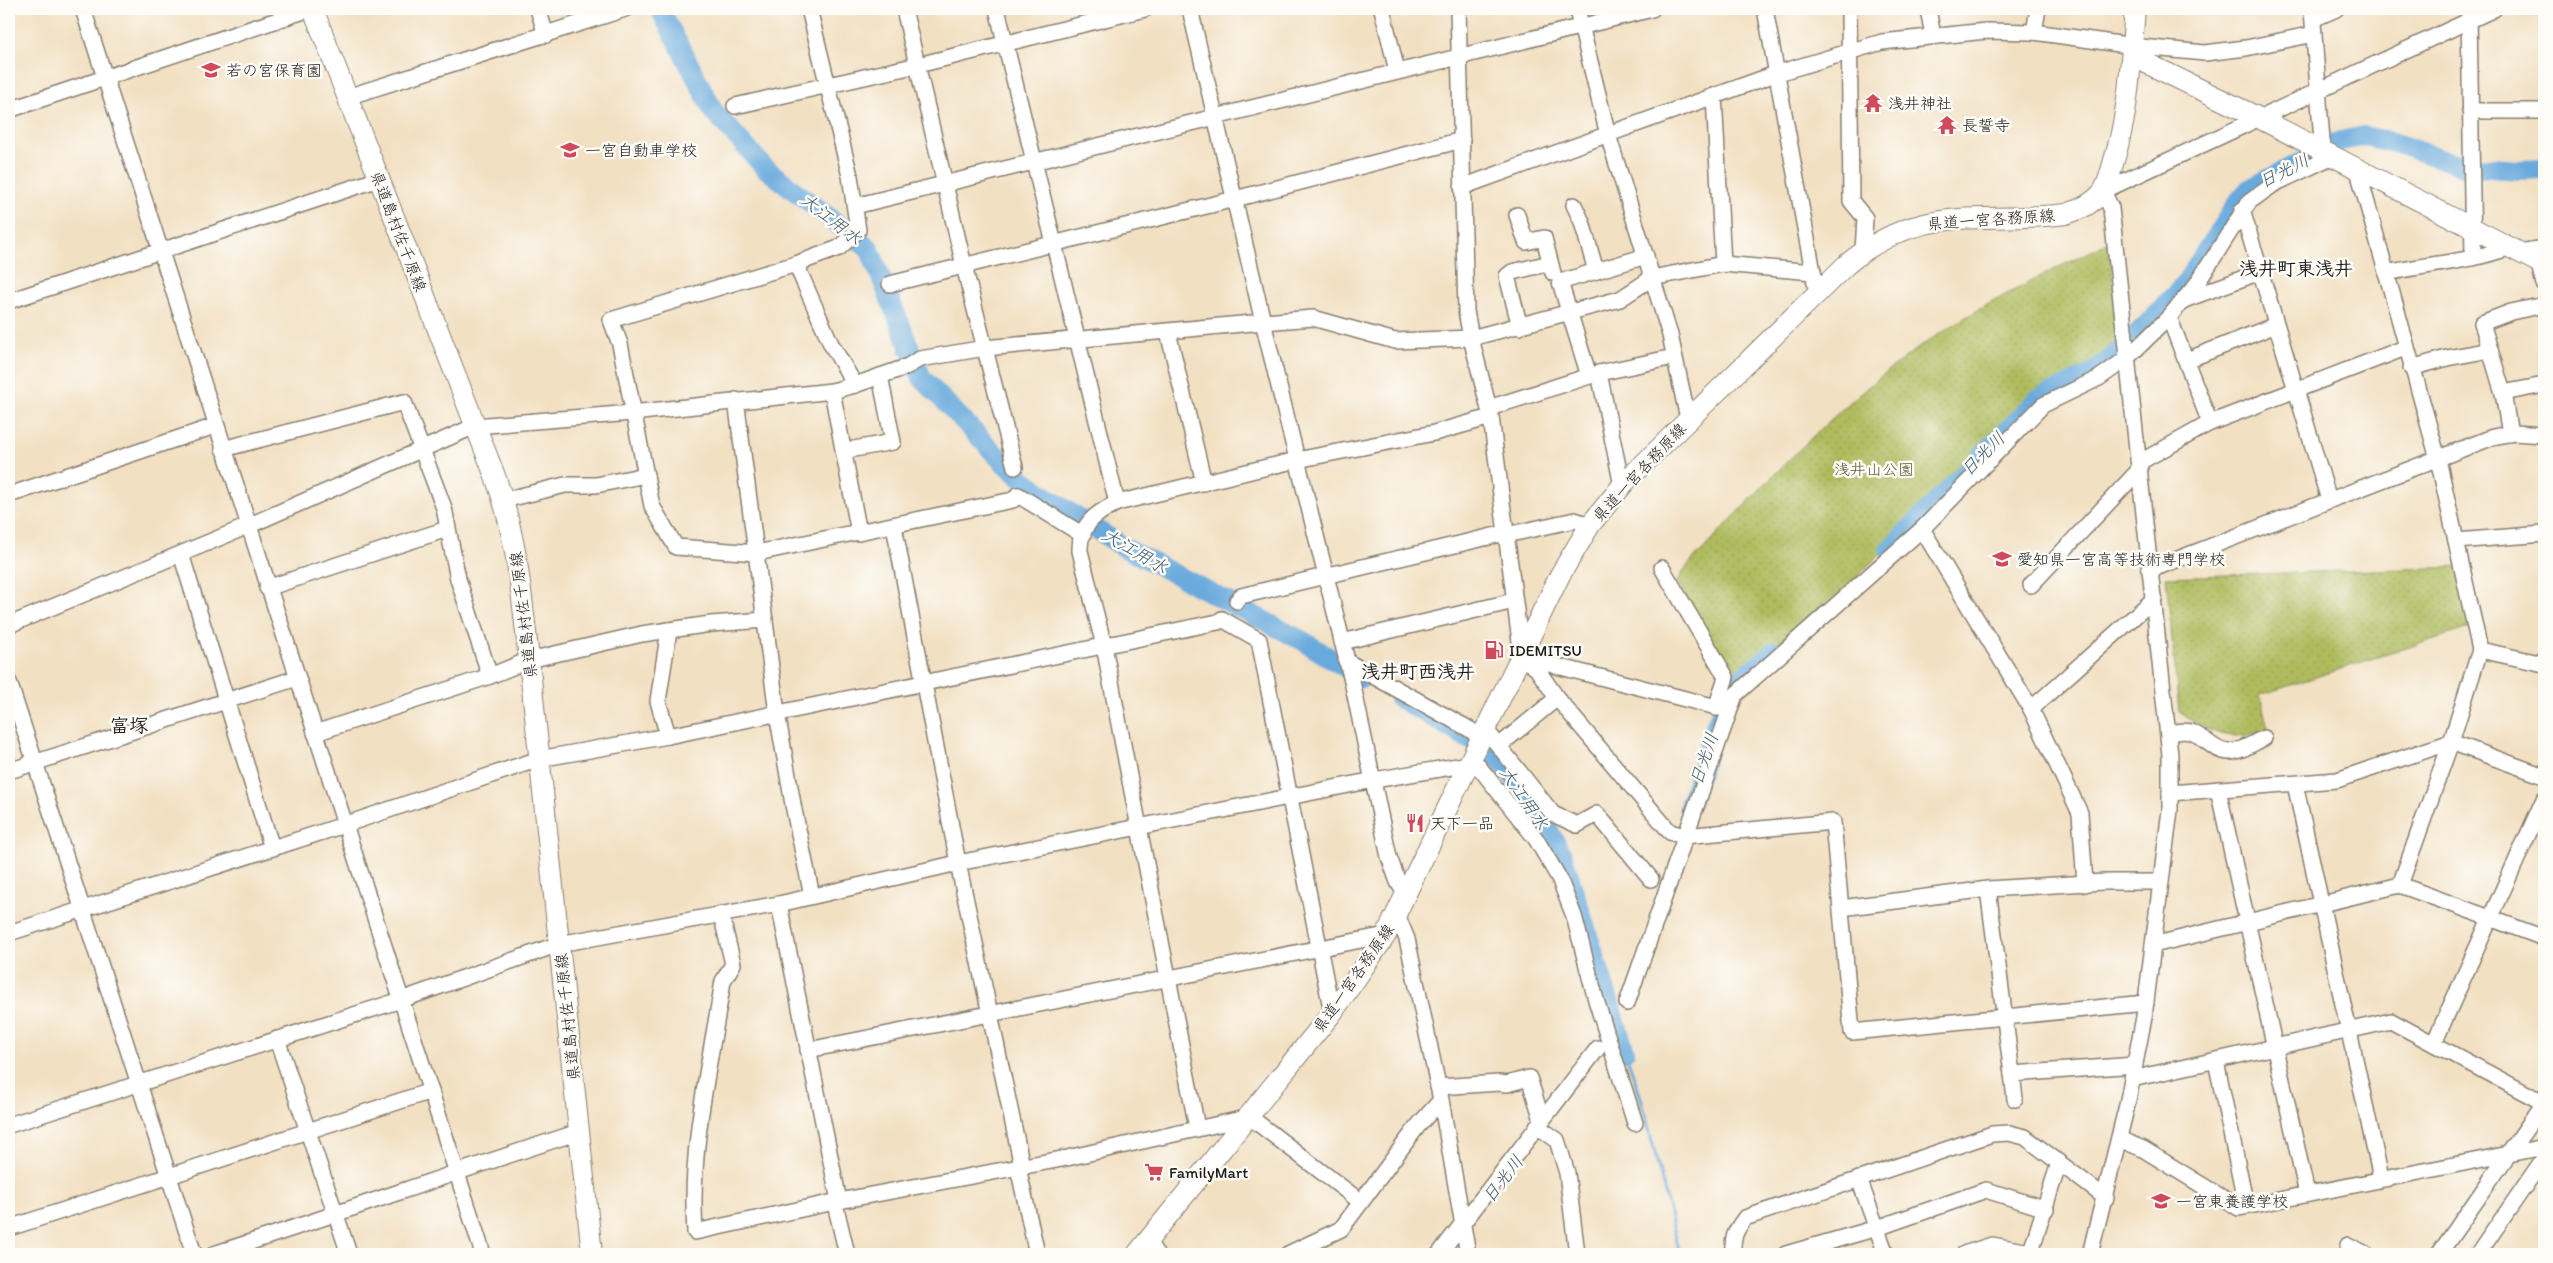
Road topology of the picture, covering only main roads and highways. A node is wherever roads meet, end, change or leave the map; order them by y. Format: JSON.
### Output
{"nodes":[{"id":1,"x":312,"y":9,"type":"edge"},
{"id":2,"x":2135,"y":9,"type":"edge"},
{"id":3,"x":2132,"y":50,"type":"junction"},
{"id":4,"x":2542,"y":258,"type":"edge"},
{"id":5,"x":1147,"y":1250,"type":"edge"},
{"id":6,"x":592,"y":1254,"type":"edge"}],
"edges":[{"from":1,"to":6,"type":"main road","name":"県道島村佐千原線"},
{"from":2,"to":3,"type":"main road"},
{"from":3,"to":4,"type":"main road"},
{"from":3,"to":5,"type":"main road","name":"県道一宮各務原線"}]}
